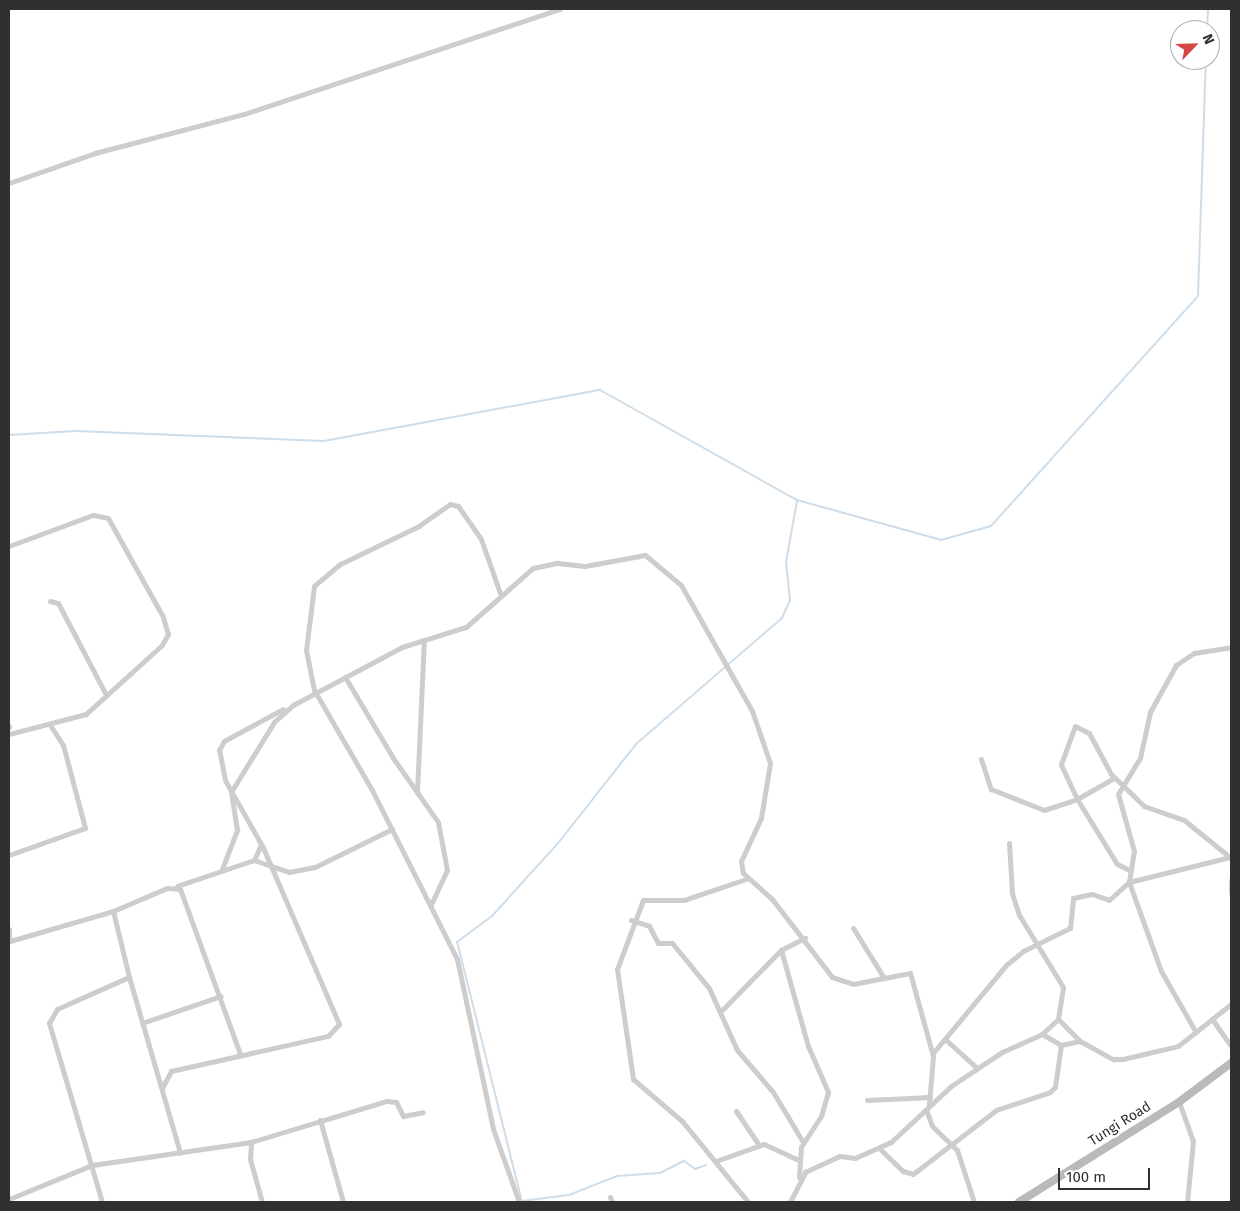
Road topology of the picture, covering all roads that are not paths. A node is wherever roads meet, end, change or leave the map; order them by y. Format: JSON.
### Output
{"nodes":[{"id":1,"x":560,"y":9,"type":"edge"},
{"id":2,"x":9,"y":183,"type":"edge"},
{"id":3,"x":9,"y":546,"type":"edge"},
{"id":4,"x":500,"y":593,"type":"junction"},
{"id":5,"x":50,"y":601,"type":"dead end"},
{"id":6,"x":424,"y":640,"type":"junction"},
{"id":7,"x":1231,"y":647,"type":"edge"},
{"id":8,"x":345,"y":676,"type":"junction"},
{"id":9,"x":314,"y":690,"type":"junction"},
{"id":10,"x":106,"y":695,"type":"junction"},
{"id":11,"x":293,"y":705,"type":"junction"},
{"id":12,"x":50,"y":725,"type":"junction"},
{"id":13,"x":9,"y":734,"type":"edge"},
{"id":14,"x":981,"y":759,"type":"dead end"},
{"id":15,"x":1114,"y":778,"type":"junction"},
{"id":16,"x":1122,"y":786,"type":"junction"},
{"id":17,"x":231,"y":792,"type":"junction"},
{"id":18,"x":417,"y":793,"type":"junction"},
{"id":19,"x":1077,"y":799,"type":"junction"},
{"id":20,"x":392,"y":829,"type":"junction"},
{"id":21,"x":1009,"y":843,"type":"dead end"},
{"id":22,"x":262,"y":844,"type":"junction"},
{"id":23,"x":9,"y":855,"type":"edge"},
{"id":24,"x":1230,"y":858,"type":"edge"},
{"id":25,"x":254,"y":860,"type":"junction"},
{"id":26,"x":271,"y":866,"type":"junction"},
{"id":27,"x":222,"y":869,"type":"junction"},
{"id":28,"x":1131,"y":871,"type":"junction"},
{"id":29,"x":746,"y":879,"type":"junction"},
{"id":30,"x":1231,"y":880,"type":"edge"},
{"id":31,"x":1128,"y":882,"type":"junction"},
{"id":32,"x":177,"y":886,"type":"junction"},
{"id":33,"x":1231,"y":893,"type":"edge"},
{"id":34,"x":431,"y":904,"type":"junction"},
{"id":35,"x":113,"y":911,"type":"junction"},
{"id":36,"x":631,"y":920,"type":"junction"},
{"id":37,"x":853,"y":928,"type":"dead end"},
{"id":38,"x":9,"y":929,"type":"edge"},
{"id":39,"x":805,"y":938,"type":"junction"},
{"id":40,"x":10,"y":941,"type":"edge"},
{"id":41,"x":1035,"y":946,"type":"junction"},
{"id":42,"x":781,"y":950,"type":"junction"},
{"id":43,"x":129,"y":977,"type":"junction"},
{"id":44,"x":884,"y":978,"type":"junction"},
{"id":45,"x":221,"y":996,"type":"junction"},
{"id":46,"x":1231,"y":1004,"type":"edge"},
{"id":47,"x":723,"y":1010,"type":"junction"},
{"id":48,"x":1058,"y":1019,"type":"junction"},
{"id":49,"x":1212,"y":1019,"type":"junction"},
{"id":50,"x":142,"y":1023,"type":"junction"},
{"id":51,"x":1194,"y":1029,"type":"junction"},
{"id":52,"x":1042,"y":1034,"type":"junction"},
{"id":53,"x":946,"y":1040,"type":"junction"},
{"id":54,"x":1080,"y":1041,"type":"junction"},
{"id":55,"x":1060,"y":1045,"type":"junction"},
{"id":56,"x":1231,"y":1046,"type":"edge"},
{"id":57,"x":933,"y":1053,"type":"junction"},
{"id":58,"x":240,"y":1054,"type":"junction"},
{"id":59,"x":1231,"y":1063,"type":"edge"},
{"id":60,"x":977,"y":1068,"type":"junction"},
{"id":61,"x":162,"y":1088,"type":"junction"},
{"id":62,"x":930,"y":1097,"type":"junction"},
{"id":63,"x":867,"y":1100,"type":"dead end"},
{"id":64,"x":1179,"y":1102,"type":"junction"},
{"id":65,"x":929,"y":1104,"type":"junction"},
{"id":66,"x":926,"y":1110,"type":"junction"},
{"id":67,"x":423,"y":1112,"type":"dead end"},
{"id":68,"x":736,"y":1112,"type":"dead end"},
{"id":69,"x":320,"y":1120,"type":"junction"},
{"id":70,"x":252,"y":1142,"type":"junction"},
{"id":71,"x":803,"y":1142,"type":"junction"},
{"id":72,"x":758,"y":1144,"type":"junction"},
{"id":73,"x":953,"y":1144,"type":"junction"},
{"id":74,"x":880,"y":1149,"type":"junction"},
{"id":75,"x":180,"y":1153,"type":"junction"},
{"id":76,"x":799,"y":1160,"type":"junction"},
{"id":77,"x":716,"y":1161,"type":"junction"},
{"id":78,"x":92,"y":1164,"type":"junction"},
{"id":79,"x":799,"y":1177,"type":"junction"},
{"id":80,"x":9,"y":1199,"type":"edge"},
{"id":81,"x":102,"y":1202,"type":"edge"},
{"id":82,"x":262,"y":1202,"type":"edge"},
{"id":83,"x":343,"y":1202,"type":"edge"},
{"id":84,"x":519,"y":1202,"type":"edge"},
{"id":85,"x":748,"y":1202,"type":"edge"},
{"id":86,"x":790,"y":1202,"type":"edge"},
{"id":87,"x":974,"y":1202,"type":"edge"},
{"id":88,"x":1019,"y":1202,"type":"edge"},
{"id":89,"x":1187,"y":1202,"type":"edge"}],
"edges":[{"from":1,"to":2,"type":"street"},
{"from":3,"to":10,"type":"street"},
{"from":4,"to":6,"type":"street"},
{"from":4,"to":9,"type":"street"},
{"from":4,"to":29,"type":"street"},
{"from":5,"to":10,"type":"street"},
{"from":6,"to":8,"type":"street"},
{"from":6,"to":18,"type":"street"},
{"from":7,"to":16,"type":"street"},
{"from":8,"to":9,"type":"street"},
{"from":8,"to":18,"type":"street"},
{"from":9,"to":11,"type":"street"},
{"from":9,"to":20,"type":"street"},
{"from":10,"to":12,"type":"street"},
{"from":11,"to":17,"type":"street"},
{"from":11,"to":17,"type":"street"},
{"from":12,"to":13,"type":"street"},
{"from":12,"to":23,"type":"street"},
{"from":14,"to":19,"type":"street"},
{"from":15,"to":16,"type":"street"},
{"from":15,"to":19,"type":"street"},
{"from":15,"to":19,"type":"street"},
{"from":16,"to":24,"type":"street"},
{"from":16,"to":28,"type":"street"},
{"from":17,"to":22,"type":"street"},
{"from":17,"to":27,"type":"street"},
{"from":18,"to":34,"type":"street"},
{"from":19,"to":28,"type":"street"},
{"from":20,"to":26,"type":"street"},
{"from":20,"to":34,"type":"street"},
{"from":21,"to":41,"type":"street"},
{"from":22,"to":25,"type":"street"},
{"from":22,"to":26,"type":"street"},
{"from":24,"to":31,"type":"street"},
{"from":25,"to":26,"type":"street"},
{"from":25,"to":27,"type":"street"},
{"from":26,"to":58,"type":"street"},
{"from":27,"to":32,"type":"street"},
{"from":28,"to":31,"type":"street"},
{"from":29,"to":36,"type":"street"},
{"from":29,"to":39,"type":"street"},
{"from":30,"to":33,"type":"street"},
{"from":31,"to":41,"type":"street"},
{"from":31,"to":51,"type":"street"},
{"from":32,"to":35,"type":"street"},
{"from":32,"to":45,"type":"street"},
{"from":34,"to":84,"type":"street"},
{"from":35,"to":40,"type":"street"},
{"from":35,"to":43,"type":"street"},
{"from":36,"to":47,"type":"street"},
{"from":36,"to":77,"type":"street"},
{"from":37,"to":44,"type":"street"},
{"from":38,"to":40,"type":"street"},
{"from":39,"to":42,"type":"street"},
{"from":39,"to":44,"type":"street"},
{"from":41,"to":48,"type":"street"},
{"from":41,"to":53,"type":"street"},
{"from":42,"to":47,"type":"street"},
{"from":42,"to":71,"type":"street"},
{"from":43,"to":50,"type":"street"},
{"from":43,"to":78,"type":"street"},
{"from":44,"to":57,"type":"street"},
{"from":45,"to":50,"type":"street"},
{"from":45,"to":58,"type":"street"},
{"from":46,"to":49,"type":"street"},
{"from":47,"to":71,"type":"street"},
{"from":48,"to":52,"type":"street"},
{"from":48,"to":54,"type":"street"},
{"from":49,"to":51,"type":"street"},
{"from":49,"to":56,"type":"street"},
{"from":50,"to":61,"type":"street"},
{"from":51,"to":54,"type":"street"},
{"from":52,"to":55,"type":"street"},
{"from":52,"to":60,"type":"street"},
{"from":53,"to":57,"type":"street"},
{"from":53,"to":60,"type":"street"},
{"from":54,"to":55,"type":"street"},
{"from":55,"to":73,"type":"street"},
{"from":57,"to":62,"type":"street"},
{"from":58,"to":61,"type":"street"},
{"from":59,"to":64,"type":"main road","name":"Tungi Road"},
{"from":60,"to":65,"type":"street"},
{"from":61,"to":75,"type":"street"},
{"from":62,"to":63,"type":"street"},
{"from":62,"to":65,"type":"street"},
{"from":64,"to":88,"type":"main road","name":"Tungi Road"},
{"from":64,"to":89,"type":"street"},
{"from":65,"to":66,"type":"street"},
{"from":66,"to":73,"type":"street"},
{"from":66,"to":74,"type":"street"},
{"from":67,"to":69,"type":"street"},
{"from":68,"to":72,"type":"street"},
{"from":69,"to":70,"type":"street"},
{"from":69,"to":83,"type":"street"},
{"from":70,"to":75,"type":"street"},
{"from":70,"to":82,"type":"street"},
{"from":71,"to":76,"type":"street"},
{"from":72,"to":76,"type":"street"},
{"from":72,"to":77,"type":"street"},
{"from":73,"to":74,"type":"street"},
{"from":73,"to":87,"type":"street"},
{"from":74,"to":79,"type":"street"},
{"from":75,"to":78,"type":"street"},
{"from":76,"to":79,"type":"street"},
{"from":77,"to":85,"type":"street"},
{"from":78,"to":80,"type":"street"},
{"from":78,"to":81,"type":"street"},
{"from":79,"to":86,"type":"street"}]}
